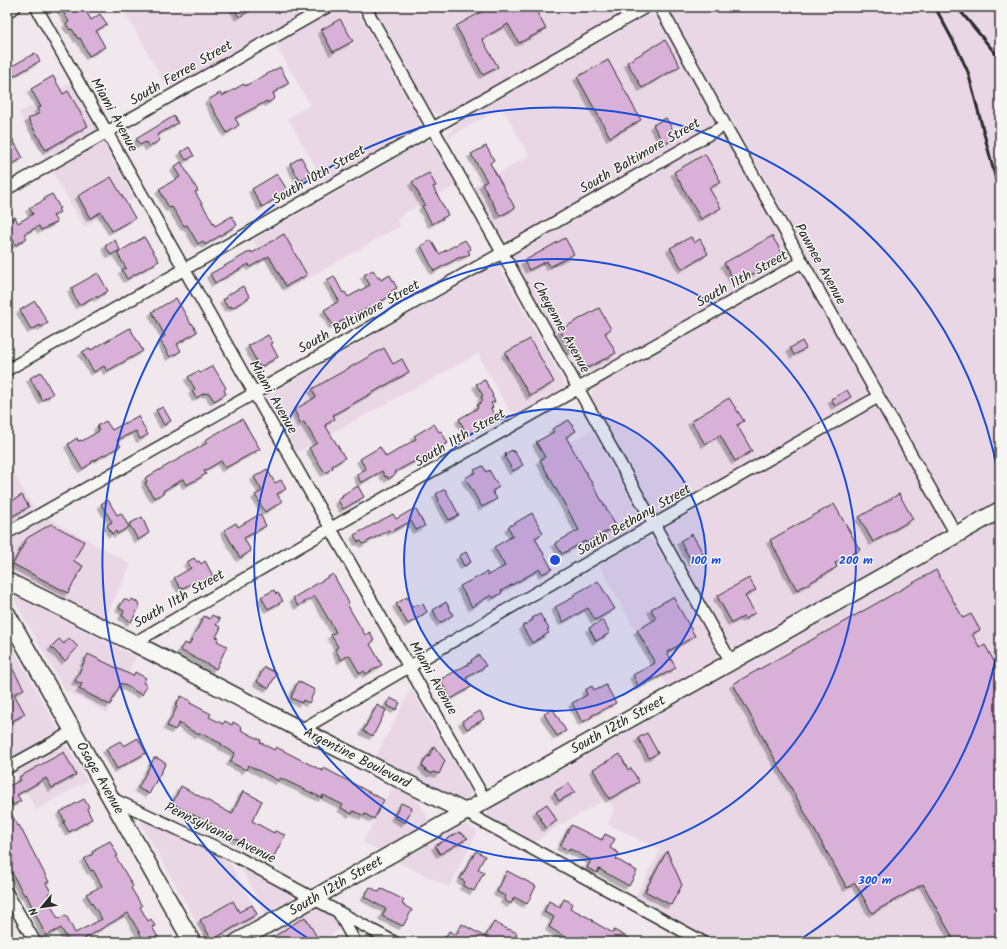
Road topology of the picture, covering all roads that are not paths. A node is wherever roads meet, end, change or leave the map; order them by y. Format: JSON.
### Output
{"nodes":[{"id":1,"x":15,"y":7,"type":"edge"},
{"id":2,"x":36,"y":7,"type":"edge"},
{"id":3,"x":327,"y":7,"type":"edge"},
{"id":4,"x":365,"y":7,"type":"edge"},
{"id":5,"x":646,"y":7,"type":"edge"},
{"id":6,"x":660,"y":7,"type":"edge"},
{"id":7,"x":7,"y":12,"type":"edge"},
{"id":8,"x":725,"y":125,"type":"junction"},
{"id":9,"x":433,"y":127,"type":"junction"},
{"id":10,"x":106,"y":133,"type":"junction"},
{"id":11,"x":7,"y":189,"type":"edge"},
{"id":12,"x":502,"y":254,"type":"junction"},
{"id":13,"x":802,"y":262,"type":"junction"},
{"id":14,"x":184,"y":270,"type":"junction"},
{"id":15,"x":7,"y":370,"type":"edge"},
{"id":16,"x":578,"y":388,"type":"junction"},
{"id":17,"x":254,"y":393,"type":"junction"},
{"id":18,"x":878,"y":397,"type":"junction"},
{"id":19,"x":1000,"y":510,"type":"edge"},
{"id":20,"x":654,"y":525,"type":"junction"},
{"id":21,"x":330,"y":529,"type":"junction"},
{"id":22,"x":7,"y":533,"type":"edge"},
{"id":23,"x":956,"y":534,"type":"junction"},
{"id":24,"x":7,"y":581,"type":"edge"},
{"id":25,"x":7,"y":614,"type":"edge"},
{"id":26,"x":134,"y":642,"type":"junction"},
{"id":27,"x":731,"y":662,"type":"junction"},
{"id":28,"x":409,"y":667,"type":"junction"},
{"id":29,"x":301,"y":730,"type":"junction"},
{"id":30,"x":74,"y":731,"type":"junction"},
{"id":31,"x":7,"y":768,"type":"edge"},
{"id":32,"x":111,"y":798,"type":"junction"},
{"id":33,"x":486,"y":800,"type":"junction"},
{"id":34,"x":464,"y":812,"type":"junction"},
{"id":35,"x":7,"y":893,"type":"edge"},
{"id":36,"x":314,"y":898,"type":"junction"},
{"id":37,"x":339,"y":913,"type":"junction"},
{"id":38,"x":35,"y":942,"type":"edge"},
{"id":39,"x":192,"y":942,"type":"edge"},
{"id":40,"x":237,"y":942,"type":"edge"},
{"id":41,"x":355,"y":942,"type":"edge"},
{"id":42,"x":394,"y":942,"type":"edge"},
{"id":43,"x":703,"y":942,"type":"edge"}],
"edges":[{"from":1,"to":7,"type":"street"},
{"from":2,"to":10,"type":"street","name":"Miami Avenue"},
{"from":3,"to":10,"type":"street","name":"South Ferree Street"},
{"from":4,"to":9,"type":"street","name":"Cheyenne Avenue"},
{"from":5,"to":9,"type":"street","name":"South 10th Street"},
{"from":6,"to":8,"type":"street","name":"Pawnee Avenue"},
{"from":8,"to":12,"type":"street","name":"South Baltimore Street"},
{"from":8,"to":13,"type":"street","name":"Pawnee Avenue"},
{"from":9,"to":12,"type":"street","name":"Cheyenne Avenue"},
{"from":9,"to":14,"type":"street","name":"South 10th Street"},
{"from":10,"to":11,"type":"street","name":"South Ferree Street"},
{"from":10,"to":14,"type":"street","name":"Miami Avenue"},
{"from":12,"to":16,"type":"street","name":"Cheyenne Avenue"},
{"from":12,"to":17,"type":"street","name":"South Baltimore Street"},
{"from":13,"to":16,"type":"street","name":"South 11th Street"},
{"from":13,"to":18,"type":"street","name":"Pawnee Avenue"},
{"from":14,"to":15,"type":"street","name":"South 10th Street"},
{"from":14,"to":17,"type":"street","name":"Miami Avenue"},
{"from":16,"to":20,"type":"street","name":"Cheyenne Avenue"},
{"from":16,"to":21,"type":"street","name":"South 11th Street"},
{"from":17,"to":21,"type":"street","name":"Miami Avenue"},
{"from":17,"to":22,"type":"street","name":"South Baltimore Street"},
{"from":18,"to":20,"type":"street","name":"South Bethany Street"},
{"from":18,"to":23,"type":"street","name":"Pawnee Avenue"},
{"from":19,"to":23,"type":"street","name":"South 12th Street"},
{"from":20,"to":27,"type":"street","name":"Cheyenne Avenue"},
{"from":20,"to":28,"type":"street","name":"South Bethany Street"},
{"from":21,"to":26,"type":"street","name":"South 11th Street"},
{"from":21,"to":28,"type":"street","name":"Miami Avenue"},
{"from":23,"to":27,"type":"street","name":"South 12th Street"},
{"from":24,"to":26,"type":"street","name":"Argentine Boulevard"},
{"from":25,"to":30,"type":"street","name":"Osage Avenue"},
{"from":26,"to":29,"type":"street","name":"Argentine Boulevard"},
{"from":27,"to":33,"type":"street","name":"South 12th Street"},
{"from":28,"to":29,"type":"street","name":"South Bethany Street"},
{"from":28,"to":33,"type":"street","name":"Miami Avenue"},
{"from":29,"to":34,"type":"street","name":"Argentine Boulevard"},
{"from":30,"to":31,"type":"street"},
{"from":30,"to":32,"type":"street","name":"Osage Avenue"},
{"from":32,"to":36,"type":"street","name":"Pennsylvania Avenue"},
{"from":32,"to":39,"type":"street","name":"Osage Avenue"},
{"from":33,"to":34,"type":"street","name":"South 12th Street"},
{"from":34,"to":36,"type":"street","name":"South 12th Street"},
{"from":34,"to":43,"type":"street","name":"Argentine Boulevard"},
{"from":35,"to":38,"type":"street"},
{"from":36,"to":37,"type":"street","name":"Pennsylvania Avenue"},
{"from":36,"to":40,"type":"street","name":"South 12th Street"},
{"from":37,"to":41,"type":"street"},
{"from":37,"to":42,"type":"street"}]}
